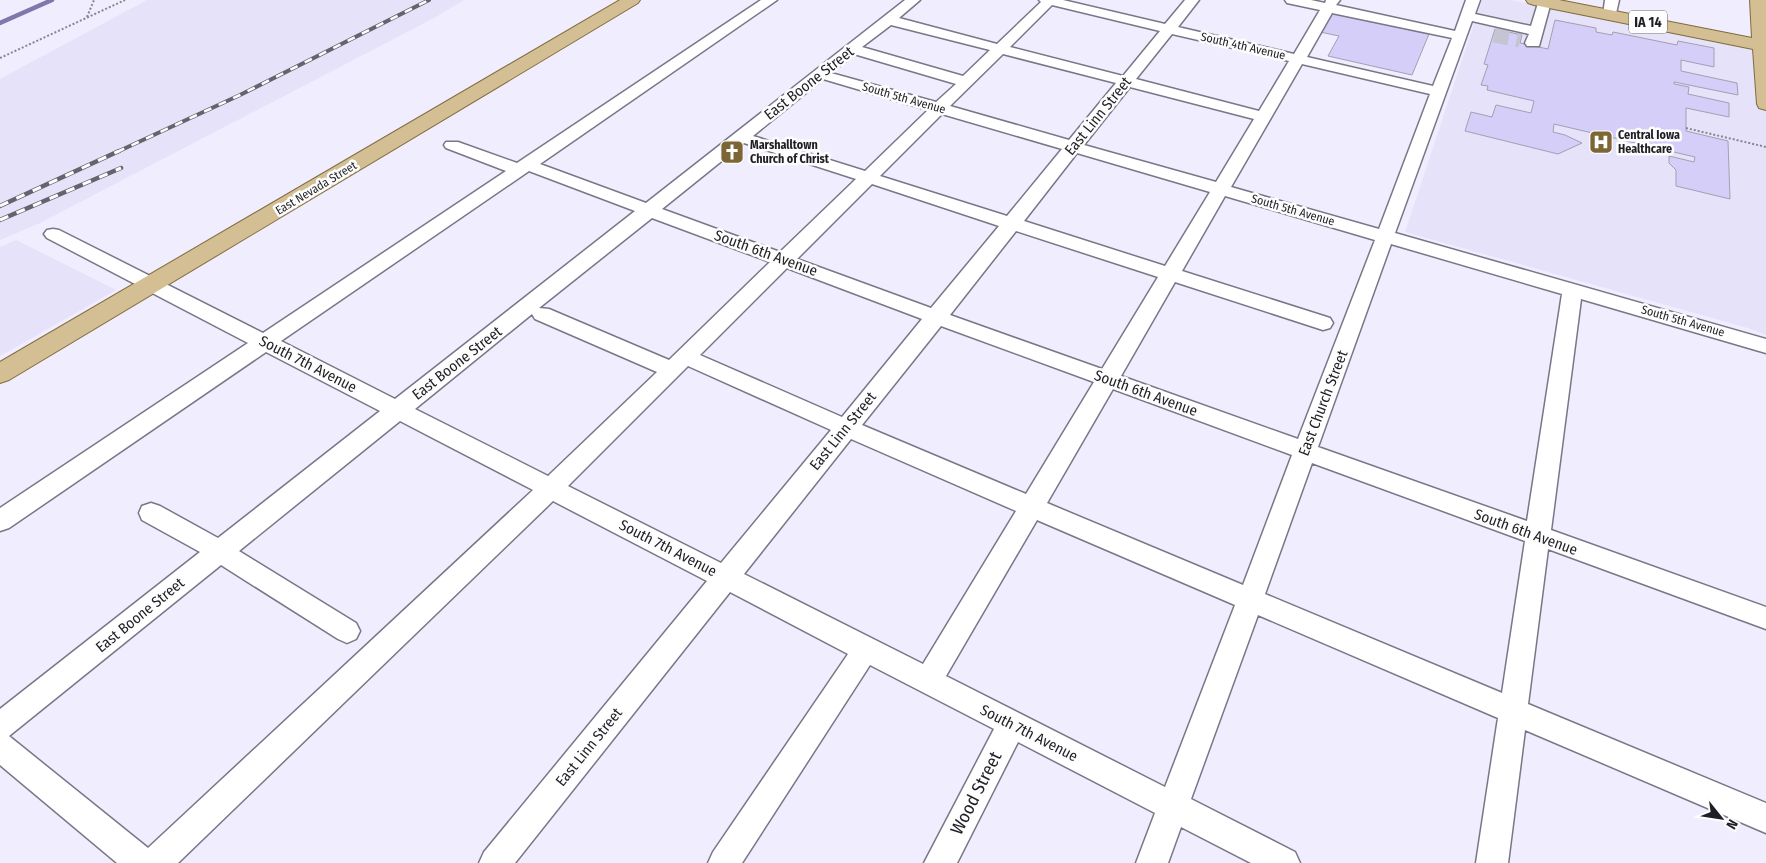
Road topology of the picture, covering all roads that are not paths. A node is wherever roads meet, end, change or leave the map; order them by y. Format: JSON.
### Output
{"nodes":[{"id":1,"x":632,"y":0,"type":"edge"},
{"id":2,"x":770,"y":0,"type":"edge"},
{"id":3,"x":913,"y":0,"type":"edge"},
{"id":4,"x":1048,"y":0,"type":"edge"},
{"id":5,"x":1192,"y":0,"type":"edge"},
{"id":6,"x":1292,"y":0,"type":"edge"},
{"id":7,"x":1758,"y":0,"type":"edge"},
{"id":8,"x":1539,"y":1,"type":"edge"},
{"id":9,"x":1331,"y":4,"type":"edge"},
{"id":10,"x":1611,"y":7,"type":"edge"},
{"id":11,"x":889,"y":20,"type":"junction"},
{"id":12,"x":1466,"y":20,"type":"edge"},
{"id":13,"x":1168,"y":29,"type":"junction"},
{"id":14,"x":1537,"y":31,"type":"junction"},
{"id":15,"x":1494,"y":34,"type":"tunnel mouth"},
{"id":16,"x":1520,"y":40,"type":"tunnel mouth"},
{"id":17,"x":1763,"y":45,"type":"edge"},
{"id":18,"x":852,"y":49,"type":"junction"},
{"id":19,"x":1000,"y":49,"type":"junction"},
{"id":20,"x":1298,"y":59,"type":"junction"},
{"id":21,"x":820,"y":74,"type":"junction"},
{"id":22,"x":1126,"y":81,"type":"junction"},
{"id":23,"x":966,"y":82,"type":"junction"},
{"id":24,"x":1440,"y":92,"type":"junction"},
{"id":25,"x":1766,"y":104,"type":"edge"},
{"id":26,"x":939,"y":108,"type":"junction"},
{"id":27,"x":1264,"y":117,"type":"junction"},
{"id":28,"x":741,"y":137,"type":"junction"},
{"id":29,"x":452,"y":145,"type":"dead end"},
{"id":30,"x":1073,"y":147,"type":"junction"},
{"id":31,"x":523,"y":167,"type":"junction"},
{"id":32,"x":868,"y":178,"type":"junction"},
{"id":33,"x":1221,"y":189,"type":"junction"},
{"id":34,"x":650,"y":209,"type":"junction"},
{"id":35,"x":1011,"y":223,"type":"junction"},
{"id":36,"x":53,"y":234,"type":"dead end"},
{"id":37,"x":1386,"y":236,"type":"junction"},
{"id":38,"x":785,"y":260,"type":"junction"},
{"id":39,"x":1170,"y":274,"type":"junction"},
{"id":40,"x":153,"y":285,"type":"junction"},
{"id":41,"x":1572,"y":290,"type":"junction"},
{"id":42,"x":542,"y":314,"type":"dead end"},
{"id":43,"x":936,"y":316,"type":"junction"},
{"id":44,"x":1323,"y":323,"type":"dead end"},
{"id":45,"x":265,"y":342,"type":"junction"},
{"id":46,"x":1766,"y":346,"type":"edge"},
{"id":47,"x":679,"y":363,"type":"junction"},
{"id":48,"x":0,"y":374,"type":"edge"},
{"id":49,"x":1108,"y":379,"type":"junction"},
{"id":50,"x":398,"y":410,"type":"junction"},
{"id":51,"x":846,"y":428,"type":"junction"},
{"id":52,"x":1305,"y":451,"type":"junction"},
{"id":53,"x":551,"y":488,"type":"junction"},
{"id":54,"x":1032,"y":507,"type":"junction"},
{"id":55,"x":151,"y":513,"type":"dead end"},
{"id":56,"x":0,"y":522,"type":"edge"},
{"id":57,"x":1538,"y":536,"type":"junction"},
{"id":58,"x":219,"y":551,"type":"junction"},
{"id":59,"x":725,"y":577,"type":"junction"},
{"id":60,"x":1250,"y":599,"type":"junction"},
{"id":61,"x":1766,"y":618,"type":"edge"},
{"id":62,"x":347,"y":631,"type":"dead end"},
{"id":63,"x":866,"y":649,"type":"junction"},
{"id":64,"x":928,"y":681,"type":"junction"},
{"id":65,"x":1513,"y":711,"type":"junction"},
{"id":66,"x":1012,"y":724,"type":"junction"},
{"id":67,"x":0,"y":726,"type":"edge"},
{"id":68,"x":0,"y":746,"type":"edge"},
{"id":69,"x":1172,"y":806,"type":"junction"},
{"id":70,"x":1766,"y":818,"type":"edge"},
{"id":71,"x":140,"y":863,"type":"edge"},
{"id":72,"x":156,"y":863,"type":"edge"},
{"id":73,"x":494,"y":863,"type":"edge"},
{"id":74,"x":724,"y":863,"type":"edge"},
{"id":75,"x":940,"y":863,"type":"edge"},
{"id":76,"x":1152,"y":863,"type":"edge"},
{"id":77,"x":1284,"y":863,"type":"edge"},
{"id":78,"x":1492,"y":863,"type":"edge"}],
"edges":[{"from":1,"to":40,"type":"main road","name":"East Nevada Street"},
{"from":2,"to":31,"type":"street"},
{"from":3,"to":11,"type":"street","name":"East Boone Street"},
{"from":4,"to":13,"type":"street","name":"South 4th Avenue"},
{"from":4,"to":19,"type":"street"},
{"from":5,"to":13,"type":"street","name":"East Linn Street"},
{"from":6,"to":9,"type":"street"},
{"from":7,"to":17,"type":"main road"},
{"from":8,"to":10,"type":"main road","number":"IA 14"},
{"from":8,"to":14,"type":"street"},
{"from":9,"to":12,"type":"street"},
{"from":9,"to":20,"type":"street"},
{"from":10,"to":17,"type":"main road","number":"IA 14"},
{"from":11,"to":18,"type":"street","name":"East Boone Street"},
{"from":11,"to":19,"type":"street"},
{"from":12,"to":14,"type":"street"},
{"from":12,"to":15,"type":"street"},
{"from":12,"to":24,"type":"street","name":"East Church Street"},
{"from":13,"to":20,"type":"street","name":"South 4th Avenue"},
{"from":13,"to":22,"type":"street","name":"East Linn Street"},
{"from":14,"to":16,"type":"street"},
{"from":17,"to":25,"type":"main road"},
{"from":18,"to":21,"type":"street","name":"East Boone Street"},
{"from":18,"to":23,"type":"street"},
{"from":19,"to":22,"type":"street"},
{"from":19,"to":23,"type":"street"},
{"from":20,"to":24,"type":"street","name":"South 4th Avenue"},
{"from":20,"to":27,"type":"street"},
{"from":21,"to":26,"type":"street","name":"South 5th Avenue"},
{"from":21,"to":28,"type":"street","name":"East Boone Street"},
{"from":22,"to":27,"type":"street"},
{"from":22,"to":30,"type":"street","name":"East Linn Street"},
{"from":23,"to":26,"type":"street"},
{"from":24,"to":37,"type":"street","name":"East Church Street"},
{"from":26,"to":30,"type":"street","name":"South 5th Avenue"},
{"from":26,"to":32,"type":"street"},
{"from":27,"to":33,"type":"street"},
{"from":28,"to":32,"type":"street"},
{"from":28,"to":34,"type":"street","name":"East Boone Street"},
{"from":29,"to":31,"type":"street","name":"South 6th Avenue"},
{"from":30,"to":33,"type":"street","name":"South 5th Avenue"},
{"from":30,"to":35,"type":"street","name":"East Linn Street"},
{"from":31,"to":34,"type":"street","name":"South 6th Avenue"},
{"from":31,"to":45,"type":"street"},
{"from":32,"to":35,"type":"street"},
{"from":32,"to":38,"type":"street"},
{"from":33,"to":37,"type":"street","name":"South 5th Avenue"},
{"from":33,"to":39,"type":"street"},
{"from":34,"to":38,"type":"street","name":"South 6th Avenue"},
{"from":34,"to":50,"type":"street","name":"East Boone Street"},
{"from":35,"to":39,"type":"street"},
{"from":35,"to":43,"type":"street","name":"East Linn Street"},
{"from":36,"to":40,"type":"street","name":"South 7th Avenue"},
{"from":37,"to":41,"type":"street","name":"South 5th Avenue"},
{"from":37,"to":52,"type":"street","name":"East Church Street"},
{"from":38,"to":43,"type":"street","name":"South 6th Avenue"},
{"from":38,"to":47,"type":"street"},
{"from":39,"to":44,"type":"street"},
{"from":39,"to":49,"type":"street"},
{"from":40,"to":45,"type":"street","name":"South 7th Avenue"},
{"from":40,"to":48,"type":"main road","name":"East Nevada Street"},
{"from":41,"to":46,"type":"street","name":"South 5th Avenue"},
{"from":41,"to":57,"type":"street"},
{"from":42,"to":47,"type":"street"},
{"from":43,"to":49,"type":"street","name":"South 6th Avenue"},
{"from":43,"to":51,"type":"street","name":"East Linn Street"},
{"from":45,"to":50,"type":"street","name":"South 7th Avenue"},
{"from":45,"to":56,"type":"street"},
{"from":47,"to":51,"type":"street"},
{"from":47,"to":53,"type":"street"},
{"from":49,"to":52,"type":"street","name":"South 6th Avenue"},
{"from":49,"to":54,"type":"street"},
{"from":50,"to":53,"type":"street","name":"South 7th Avenue"},
{"from":50,"to":58,"type":"street","name":"East Boone Street"},
{"from":51,"to":54,"type":"street"},
{"from":51,"to":59,"type":"street","name":"East Linn Street"},
{"from":52,"to":57,"type":"street","name":"South 6th Avenue"},
{"from":52,"to":60,"type":"street","name":"East Church Street"},
{"from":53,"to":59,"type":"street","name":"South 7th Avenue"},
{"from":53,"to":72,"type":"street"},
{"from":54,"to":60,"type":"street"},
{"from":54,"to":64,"type":"street"},
{"from":55,"to":58,"type":"street"},
{"from":57,"to":61,"type":"street","name":"South 6th Avenue"},
{"from":57,"to":65,"type":"street"},
{"from":58,"to":62,"type":"street"},
{"from":58,"to":67,"type":"street","name":"East Boone Street"},
{"from":59,"to":63,"type":"street","name":"South 7th Avenue"},
{"from":59,"to":73,"type":"street","name":"East Linn Street"},
{"from":60,"to":65,"type":"street"},
{"from":60,"to":69,"type":"street","name":"East Church Street"},
{"from":63,"to":64,"type":"street","name":"South 7th Avenue"},
{"from":63,"to":74,"type":"street"},
{"from":64,"to":66,"type":"street","name":"South 7th Avenue"},
{"from":65,"to":70,"type":"street"},
{"from":65,"to":78,"type":"street"},
{"from":66,"to":69,"type":"street","name":"South 7th Avenue"},
{"from":66,"to":75,"type":"street","name":"Wood Street"},
{"from":68,"to":71,"type":"street"},
{"from":69,"to":76,"type":"street","name":"East Church Street"},
{"from":69,"to":77,"type":"street","name":"South 7th Avenue"}]}
